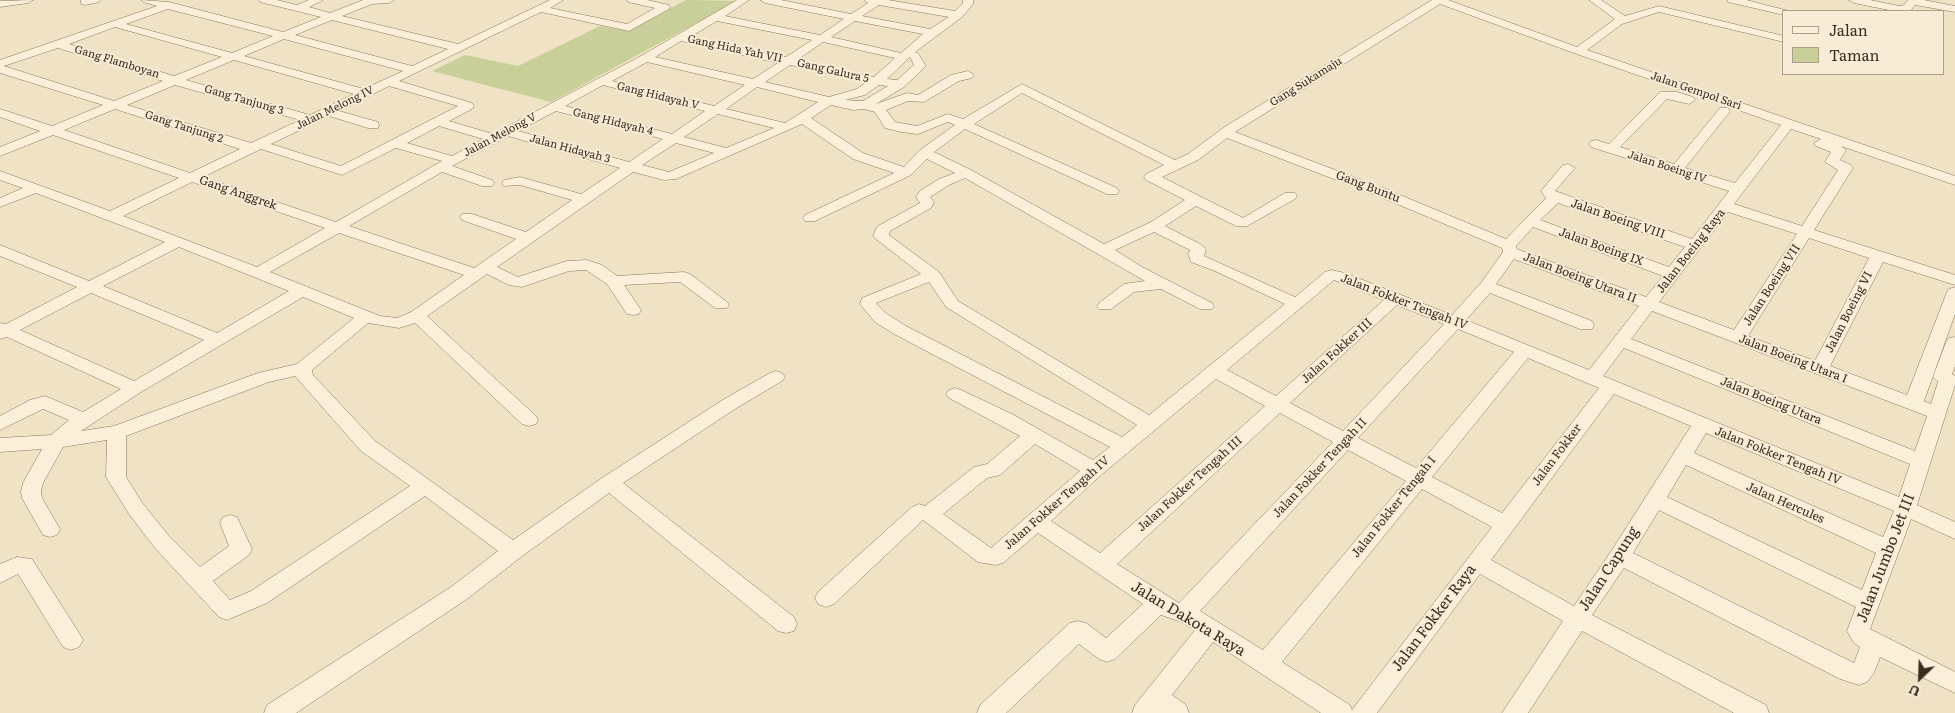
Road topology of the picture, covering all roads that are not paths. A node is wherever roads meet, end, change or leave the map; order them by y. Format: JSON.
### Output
{"nodes":[{"id":1,"x":28,"y":0,"type":"edge"},
{"id":2,"x":147,"y":0,"type":"edge"},
{"id":3,"x":183,"y":0,"type":"edge"},
{"id":4,"x":264,"y":0,"type":"edge"},
{"id":5,"x":318,"y":0,"type":"edge"},
{"id":6,"x":389,"y":0,"type":"edge"},
{"id":7,"x":558,"y":0,"type":"edge"},
{"id":8,"x":632,"y":0,"type":"edge"},
{"id":9,"x":744,"y":0,"type":"edge"},
{"id":10,"x":765,"y":0,"type":"edge"},
{"id":11,"x":875,"y":0,"type":"edge"},
{"id":12,"x":968,"y":0,"type":"edge"},
{"id":13,"x":1439,"y":0,"type":"edge"},
{"id":14,"x":1594,"y":0,"type":"edge"},
{"id":15,"x":1669,"y":0,"type":"edge"},
{"id":16,"x":1732,"y":0,"type":"edge"},
{"id":17,"x":1913,"y":0,"type":"edge"},
{"id":18,"x":1857,"y":1,"type":"edge"},
{"id":19,"x":0,"y":4,"type":"edge"},
{"id":20,"x":166,"y":6,"type":"junction"},
{"id":21,"x":298,"y":8,"type":"junction"},
{"id":22,"x":540,"y":9,"type":"junction"},
{"id":23,"x":1659,"y":9,"type":"junction"},
{"id":24,"x":1955,"y":9,"type":"edge"},
{"id":25,"x":1782,"y":12,"type":"edge"},
{"id":26,"x":958,"y":15,"type":"junction"},
{"id":27,"x":332,"y":16,"type":"junction"},
{"id":28,"x":715,"y":17,"type":"junction"},
{"id":29,"x":853,"y":17,"type":"junction"},
{"id":30,"x":1625,"y":21,"type":"junction"},
{"id":31,"x":115,"y":24,"type":"junction"},
{"id":32,"x":933,"y":33,"type":"junction"},
{"id":33,"x":284,"y":36,"type":"junction"},
{"id":34,"x":681,"y":38,"type":"junction"},
{"id":35,"x":823,"y":39,"type":"junction"},
{"id":36,"x":1782,"y":39,"type":"edge"},
{"id":37,"x":58,"y":44,"type":"junction"},
{"id":38,"x":459,"y":48,"type":"junction"},
{"id":39,"x":1582,"y":52,"type":"junction"},
{"id":40,"x":906,"y":55,"type":"junction"},
{"id":41,"x":235,"y":57,"type":"junction"},
{"id":42,"x":645,"y":58,"type":"junction"},
{"id":43,"x":790,"y":61,"type":"junction"},
{"id":44,"x":0,"y":64,"type":"edge"},
{"id":45,"x":0,"y":69,"type":"edge"},
{"id":46,"x":414,"y":70,"type":"junction"},
{"id":47,"x":968,"y":75,"type":"dead end"},
{"id":48,"x":176,"y":81,"type":"junction"},
{"id":49,"x":599,"y":81,"type":"junction"},
{"id":50,"x":877,"y":81,"type":"junction"},
{"id":51,"x":388,"y":82,"type":"junction"},
{"id":52,"x":754,"y":84,"type":"junction"},
{"id":53,"x":900,"y":84,"type":"junction"},
{"id":54,"x":366,"y":93,"type":"junction"},
{"id":55,"x":828,"y":101,"type":"junction"},
{"id":56,"x":116,"y":105,"type":"junction"},
{"id":57,"x":866,"y":105,"type":"junction"},
{"id":58,"x":552,"y":106,"type":"junction"},
{"id":59,"x":879,"y":109,"type":"junction"},
{"id":60,"x":717,"y":110,"type":"junction"},
{"id":61,"x":327,"y":111,"type":"junction"},
{"id":62,"x":1724,"y":111,"type":"junction"},
{"id":63,"x":0,"y":114,"type":"edge"},
{"id":64,"x":311,"y":119,"type":"junction"},
{"id":65,"x":804,"y":119,"type":"junction"},
{"id":66,"x":439,"y":122,"type":"junction"},
{"id":67,"x":964,"y":124,"type":"junction"},
{"id":68,"x":373,"y":125,"type":"dead end"},
{"id":69,"x":785,"y":127,"type":"junction"},
{"id":70,"x":1786,"y":127,"type":"junction"},
{"id":71,"x":52,"y":131,"type":"junction"},
{"id":72,"x":508,"y":132,"type":"junction"},
{"id":73,"x":1225,"y":133,"type":"junction"},
{"id":74,"x":674,"y":138,"type":"junction"},
{"id":75,"x":0,"y":139,"type":"edge"},
{"id":76,"x":496,"y":139,"type":"junction"},
{"id":77,"x":396,"y":144,"type":"junction"},
{"id":78,"x":1596,"y":144,"type":"dead end"},
{"id":79,"x":18,"y":145,"type":"junction"},
{"id":80,"x":256,"y":146,"type":"junction"},
{"id":81,"x":1611,"y":149,"type":"junction"},
{"id":82,"x":0,"y":152,"type":"edge"},
{"id":83,"x":726,"y":152,"type":"junction"},
{"id":84,"x":925,"y":153,"type":"junction"},
{"id":85,"x":446,"y":163,"type":"junction"},
{"id":86,"x":633,"y":166,"type":"junction"},
{"id":87,"x":1176,"y":166,"type":"junction"},
{"id":88,"x":1568,"y":168,"type":"dead end"},
{"id":89,"x":1676,"y":170,"type":"junction"},
{"id":90,"x":906,"y":172,"type":"junction"},
{"id":91,"x":966,"y":173,"type":"junction"},
{"id":92,"x":0,"y":175,"type":"edge"},
{"id":93,"x":192,"y":177,"type":"junction"},
{"id":94,"x":1955,"y":181,"type":"edge"},
{"id":95,"x":487,"y":182,"type":"dead end"},
{"id":96,"x":509,"y":183,"type":"dead end"},
{"id":97,"x":34,"y":189,"type":"junction"},
{"id":98,"x":1738,"y":189,"type":"junction"},
{"id":99,"x":1112,"y":191,"type":"dead end"},
{"id":100,"x":1290,"y":196,"type":"dead end"},
{"id":101,"x":1556,"y":197,"type":"junction"},
{"id":102,"x":582,"y":199,"type":"junction"},
{"id":103,"x":1194,"y":200,"type":"junction"},
{"id":104,"x":0,"y":204,"type":"edge"},
{"id":105,"x":1726,"y":206,"type":"junction"},
{"id":106,"x":111,"y":216,"type":"junction"},
{"id":107,"x":467,"y":217,"type":"dead end"},
{"id":108,"x":810,"y":218,"type":"dead end"},
{"id":109,"x":1530,"y":221,"type":"junction"},
{"id":110,"x":1156,"y":224,"type":"junction"},
{"id":111,"x":337,"y":227,"type":"junction"},
{"id":112,"x":1806,"y":232,"type":"junction"},
{"id":113,"x":528,"y":238,"type":"junction"},
{"id":114,"x":178,"y":241,"type":"junction"},
{"id":115,"x":1695,"y":246,"type":"junction"},
{"id":116,"x":1510,"y":248,"type":"junction"},
{"id":117,"x":0,"y":250,"type":"edge"},
{"id":118,"x":1103,"y":250,"type":"junction"},
{"id":119,"x":1878,"y":256,"type":"junction"},
{"id":120,"x":480,"y":270,"type":"junction"},
{"id":121,"x":258,"y":273,"type":"junction"},
{"id":122,"x":1673,"y":274,"type":"junction"},
{"id":123,"x":933,"y":275,"type":"junction"},
{"id":124,"x":1955,"y":280,"type":"edge"},
{"id":125,"x":613,"y":281,"type":"junction"},
{"id":126,"x":1166,"y":286,"type":"junction"},
{"id":127,"x":1487,"y":286,"type":"junction"},
{"id":128,"x":93,"y":287,"type":"junction"},
{"id":129,"x":303,"y":290,"type":"junction"},
{"id":130,"x":1955,"y":292,"type":"edge"},
{"id":131,"x":1395,"y":298,"type":"junction"},
{"id":132,"x":1295,"y":304,"type":"junction"},
{"id":133,"x":1649,"y":304,"type":"junction"},
{"id":134,"x":721,"y":305,"type":"dead end"},
{"id":135,"x":1105,"y":306,"type":"dead end"},
{"id":136,"x":1206,"y":306,"type":"dead end"},
{"id":137,"x":632,"y":310,"type":"dead end"},
{"id":138,"x":366,"y":316,"type":"junction"},
{"id":139,"x":418,"y":316,"type":"junction"},
{"id":140,"x":1455,"y":322,"type":"junction"},
{"id":141,"x":1586,"y":325,"type":"dead end"},
{"id":142,"x":2,"y":331,"type":"edge"},
{"id":143,"x":1623,"y":338,"type":"junction"},
{"id":144,"x":1738,"y":338,"type":"junction"},
{"id":145,"x":217,"y":339,"type":"junction"},
{"id":146,"x":1955,"y":342,"type":"edge"},
{"id":147,"x":1525,"y":350,"type":"junction"},
{"id":148,"x":304,"y":368,"type":"junction"},
{"id":149,"x":1820,"y":369,"type":"junction"},
{"id":150,"x":1214,"y":371,"type":"junction"},
{"id":151,"x":776,"y":377,"type":"dead end"},
{"id":152,"x":1943,"y":377,"type":"edge"},
{"id":153,"x":1601,"y":382,"type":"junction"},
{"id":154,"x":135,"y":388,"type":"junction"},
{"id":155,"x":955,"y":394,"type":"dead end"},
{"id":156,"x":1278,"y":404,"type":"junction"},
{"id":157,"x":1913,"y":404,"type":"junction"},
{"id":158,"x":1936,"y":413,"type":"junction"},
{"id":159,"x":85,"y":420,"type":"junction"},
{"id":160,"x":529,"y":420,"type":"dead end"},
{"id":161,"x":0,"y":424,"type":"edge"},
{"id":162,"x":1150,"y":424,"type":"junction"},
{"id":163,"x":1702,"y":424,"type":"junction"},
{"id":164,"x":116,"y":432,"type":"junction"},
{"id":165,"x":1032,"y":436,"type":"junction"},
{"id":166,"x":1347,"y":440,"type":"junction"},
{"id":167,"x":56,"y":441,"type":"junction"},
{"id":168,"x":0,"y":445,"type":"edge"},
{"id":169,"x":1124,"y":446,"type":"junction"},
{"id":170,"x":1683,"y":456,"type":"junction"},
{"id":171,"x":1922,"y":458,"type":"junction"},
{"id":172,"x":1094,"y":470,"type":"junction"},
{"id":173,"x":1418,"y":478,"type":"junction"},
{"id":174,"x":609,"y":483,"type":"junction"},
{"id":175,"x":425,"y":486,"type":"junction"},
{"id":176,"x":1654,"y":499,"type":"junction"},
{"id":177,"x":1906,"y":508,"type":"junction"},
{"id":178,"x":929,"y":514,"type":"junction"},
{"id":179,"x":1037,"y":522,"type":"junction"},
{"id":180,"x":230,"y":523,"type":"dead end"},
{"id":181,"x":1505,"y":524,"type":"junction"},
{"id":182,"x":50,"y":529,"type":"dead end"},
{"id":183,"x":1955,"y":531,"type":"edge"},
{"id":184,"x":1888,"y":549,"type":"junction"},
{"id":185,"x":513,"y":551,"type":"junction"},
{"id":186,"x":1620,"y":556,"type":"junction"},
{"id":187,"x":1476,"y":562,"type":"junction"},
{"id":188,"x":1101,"y":565,"type":"junction"},
{"id":189,"x":0,"y":574,"type":"edge"},
{"id":190,"x":199,"y":580,"type":"junction"},
{"id":191,"x":826,"y":598,"type":"dead end"},
{"id":192,"x":1867,"y":602,"type":"junction"},
{"id":193,"x":1159,"y":603,"type":"junction"},
{"id":194,"x":1184,"y":613,"type":"junction"},
{"id":195,"x":1577,"y":618,"type":"junction"},
{"id":196,"x":786,"y":624,"type":"dead end"},
{"id":197,"x":1210,"y":628,"type":"junction"},
{"id":198,"x":71,"y":640,"type":"dead end"},
{"id":199,"x":1873,"y":642,"type":"junction"},
{"id":200,"x":1265,"y":665,"type":"junction"},
{"id":201,"x":1955,"y":684,"type":"edge"},
{"id":202,"x":1150,"y":705,"type":"edge"},
{"id":203,"x":276,"y":713,"type":"edge"},
{"id":204,"x":989,"y":713,"type":"edge"},
{"id":205,"x":1177,"y":713,"type":"edge"},
{"id":206,"x":1341,"y":713,"type":"edge"},
{"id":207,"x":1363,"y":713,"type":"edge"},
{"id":208,"x":1514,"y":713,"type":"edge"},
{"id":209,"x":1757,"y":713,"type":"edge"}],
"edges":[{"from":1,"to":19,"type":"street"},
{"from":2,"to":20,"type":"street"},
{"from":3,"to":20,"type":"street"},
{"from":4,"to":21,"type":"street"},
{"from":5,"to":21,"type":"street"},
{"from":6,"to":27,"type":"street"},
{"from":7,"to":22,"type":"street","name":"Jalan Melong IV"},
{"from":8,"to":22,"type":"street"},
{"from":9,"to":28,"type":"street","name":"Jalan Melong V"},
{"from":10,"to":29,"type":"street"},
{"from":11,"to":26,"type":"street"},
{"from":11,"to":29,"type":"street"},
{"from":12,"to":26,"type":"street"},
{"from":13,"to":39,"type":"street","name":"Jalan Gempol Sari"},
{"from":13,"to":73,"type":"street","name":"Gang Sukamaju"},
{"from":14,"to":30,"type":"street"},
{"from":15,"to":23,"type":"street"},
{"from":16,"to":25,"type":"street"},
{"from":17,"to":18,"type":"street"},
{"from":17,"to":24,"type":"street"},
{"from":20,"to":31,"type":"street"},
{"from":20,"to":33,"type":"street"},
{"from":21,"to":27,"type":"street"},
{"from":22,"to":38,"type":"street","name":"Jalan Melong IV"},
{"from":23,"to":30,"type":"street"},
{"from":23,"to":36,"type":"street"},
{"from":26,"to":32,"type":"street"},
{"from":27,"to":33,"type":"street"},
{"from":27,"to":38,"type":"street"},
{"from":28,"to":34,"type":"street","name":"Jalan Melong V"},
{"from":28,"to":35,"type":"street"},
{"from":29,"to":32,"type":"street"},
{"from":29,"to":35,"type":"street"},
{"from":30,"to":39,"type":"street"},
{"from":31,"to":37,"type":"street"},
{"from":31,"to":41,"type":"street"},
{"from":32,"to":40,"type":"street"},
{"from":33,"to":41,"type":"street"},
{"from":33,"to":46,"type":"street"},
{"from":34,"to":42,"type":"street","name":"Jalan Melong V"},
{"from":34,"to":43,"type":"street","name":"Gang Hida Yah VII"},
{"from":35,"to":40,"type":"street"},
{"from":35,"to":43,"type":"street"},
{"from":37,"to":44,"type":"street"},
{"from":37,"to":48,"type":"street","name":"Gang Flamboyan"},
{"from":38,"to":46,"type":"street","name":"Jalan Melong IV"},
{"from":39,"to":70,"type":"street","name":"Jalan Gempol Sari"},
{"from":40,"to":50,"type":"street"},
{"from":40,"to":53,"type":"street"},
{"from":41,"to":48,"type":"street"},
{"from":41,"to":54,"type":"street"},
{"from":42,"to":49,"type":"street","name":"Jalan Melong V"},
{"from":42,"to":52,"type":"street"},
{"from":43,"to":50,"type":"street","name":"Gang Galura 5"},
{"from":43,"to":52,"type":"street"},
{"from":45,"to":56,"type":"street","name":"Gang Tanjung 2"},
{"from":46,"to":51,"type":"street","name":"Jalan Melong IV"},
{"from":47,"to":59,"type":"street"},
{"from":48,"to":56,"type":"street"},
{"from":48,"to":64,"type":"street","name":"Gang Tanjung 3"},
{"from":49,"to":58,"type":"street","name":"Jalan Melong V"},
{"from":49,"to":60,"type":"street","name":"Gang Hidayah V"},
{"from":50,"to":53,"type":"street","name":"Gang Galura 5"},
{"from":50,"to":55,"type":"street"},
{"from":51,"to":54,"type":"street","name":"Jalan Melong IV"},
{"from":51,"to":66,"type":"street"},
{"from":52,"to":55,"type":"street"},
{"from":52,"to":60,"type":"street"},
{"from":53,"to":57,"type":"street"},
{"from":54,"to":61,"type":"street","name":"Jalan Melong IV"},
{"from":55,"to":57,"type":"street"},
{"from":55,"to":65,"type":"street","name":"Jalan Hidayah 3"},
{"from":56,"to":71,"type":"street"},
{"from":56,"to":80,"type":"street","name":"Gang Tanjung 2"},
{"from":57,"to":59,"type":"street"},
{"from":58,"to":72,"type":"street","name":"Jalan Melong V"},
{"from":58,"to":74,"type":"street","name":"Gang Hidayah 4"},
{"from":59,"to":67,"type":"street"},
{"from":60,"to":69,"type":"street","name":"Gang Hidayah V"},
{"from":60,"to":74,"type":"street"},
{"from":61,"to":64,"type":"street","name":"Jalan Melong IV"},
{"from":61,"to":68,"type":"street"},
{"from":62,"to":70,"type":"street"},
{"from":62,"to":81,"type":"street"},
{"from":62,"to":89,"type":"street"},
{"from":63,"to":71,"type":"street","name":"Gang Anggrek"},
{"from":64,"to":80,"type":"street","name":"Jalan Melong IV"},
{"from":65,"to":69,"type":"street","name":"Jalan Hidayah 3"},
{"from":65,"to":90,"type":"street"},
{"from":66,"to":76,"type":"street"},
{"from":66,"to":77,"type":"street"},
{"from":67,"to":84,"type":"street"},
{"from":67,"to":87,"type":"street"},
{"from":67,"to":99,"type":"street"},
{"from":69,"to":83,"type":"street","name":"Jalan Hidayah 3"},
{"from":70,"to":94,"type":"street","name":"Jalan Gempol Sari"},
{"from":70,"to":98,"type":"street","name":"Jalan Boeing Raya"},
{"from":70,"to":112,"type":"street","name":"Jalan Boeing VII"},
{"from":71,"to":79,"type":"street"},
{"from":71,"to":93,"type":"street","name":"Gang Anggrek"},
{"from":72,"to":76,"type":"street","name":"Jalan Melong V"},
{"from":72,"to":86,"type":"street","name":"Jalan Hidayah 3"},
{"from":73,"to":87,"type":"street","name":"Gang Sukamaju"},
{"from":73,"to":116,"type":"street","name":"Gang Buntu"},
{"from":74,"to":83,"type":"street","name":"Gang Hidayah 4"},
{"from":74,"to":86,"type":"street"},
{"from":75,"to":79,"type":"street"},
{"from":76,"to":85,"type":"street","name":"Jalan Melong V"},
{"from":77,"to":80,"type":"street","name":"Gang Tanjung 2"},
{"from":77,"to":85,"type":"street"},
{"from":78,"to":81,"type":"street","name":"Jalan Boeing IV"},
{"from":79,"to":82,"type":"street"},
{"from":80,"to":93,"type":"street","name":"Jalan Melong IV"},
{"from":81,"to":89,"type":"street","name":"Jalan Boeing IV"},
{"from":83,"to":86,"type":"street","name":"Jalan Hidayah 3"},
{"from":84,"to":90,"type":"street"},
{"from":84,"to":91,"type":"street"},
{"from":85,"to":95,"type":"street"},
{"from":85,"to":111,"type":"street","name":"Jalan Melong V"},
{"from":86,"to":102,"type":"street"},
{"from":87,"to":103,"type":"street","name":"Gang Sukamaju"},
{"from":88,"to":101,"type":"street"},
{"from":89,"to":98,"type":"street","name":"Jalan Boeing IV"},
{"from":90,"to":108,"type":"street"},
{"from":91,"to":118,"type":"street"},
{"from":91,"to":123,"type":"street"},
{"from":92,"to":97,"type":"street"},
{"from":93,"to":106,"type":"street","name":"Jalan Melong IV"},
{"from":93,"to":111,"type":"street","name":"Gang Anggrek"},
{"from":96,"to":102,"type":"street"},
{"from":97,"to":104,"type":"street"},
{"from":97,"to":106,"type":"street"},
{"from":98,"to":105,"type":"street","name":"Jalan Boeing Raya"},
{"from":100,"to":103,"type":"street"},
{"from":101,"to":109,"type":"street","name":"Jalan Boeing VIII"},
{"from":101,"to":115,"type":"street","name":"Jalan Boeing VIII"},
{"from":102,"to":113,"type":"street"},
{"from":103,"to":110,"type":"street"},
{"from":105,"to":112,"type":"street"},
{"from":105,"to":115,"type":"street","name":"Jalan Boeing Raya"},
{"from":106,"to":114,"type":"street"},
{"from":107,"to":113,"type":"street"},
{"from":109,"to":116,"type":"street","name":"Jalan Boeing VIII"},
{"from":109,"to":122,"type":"street","name":"Jalan Boeing IX"},
{"from":110,"to":118,"type":"street"},
{"from":110,"to":132,"type":"street"},
{"from":111,"to":120,"type":"street","name":"Gang Anggrek"},
{"from":111,"to":121,"type":"street","name":"Jalan Melong V"},
{"from":112,"to":119,"type":"street"},
{"from":112,"to":144,"type":"street","name":"Jalan Boeing VII"},
{"from":113,"to":120,"type":"street"},
{"from":114,"to":121,"type":"street"},
{"from":114,"to":128,"type":"street"},
{"from":115,"to":122,"type":"street","name":"Jalan Boeing Raya"},
{"from":116,"to":127,"type":"street","name":"Jalan Boeing VIII"},
{"from":116,"to":133,"type":"street","name":"Jalan Boeing Utara II"},
{"from":117,"to":128,"type":"street"},
{"from":118,"to":126,"type":"street"},
{"from":119,"to":124,"type":"street"},
{"from":119,"to":149,"type":"street","name":"Jalan Boeing VI"},
{"from":120,"to":125,"type":"street","name":"Gang Anggrek"},
{"from":120,"to":139,"type":"street"},
{"from":121,"to":129,"type":"street"},
{"from":122,"to":133,"type":"street","name":"Jalan Boeing Raya"},
{"from":123,"to":162,"type":"street"},
{"from":123,"to":169,"type":"street"},
{"from":125,"to":134,"type":"street"},
{"from":125,"to":137,"type":"street"},
{"from":126,"to":135,"type":"street"},
{"from":126,"to":136,"type":"street"},
{"from":127,"to":140,"type":"street","name":"Jalan Boeing VIII"},
{"from":127,"to":141,"type":"street"},
{"from":128,"to":142,"type":"street"},
{"from":128,"to":145,"type":"street"},
{"from":129,"to":138,"type":"street"},
{"from":129,"to":145,"type":"street"},
{"from":130,"to":152,"type":"street","name":"Jalan Jumbo Jet III"},
{"from":131,"to":132,"type":"street","name":"Jalan Fokker Tengah IV"},
{"from":131,"to":140,"type":"street","name":"Jalan Fokker Tengah IV"},
{"from":131,"to":156,"type":"street","name":"Jalan Fokker III"},
{"from":132,"to":150,"type":"street","name":"Jalan Fokker Tengah IV"},
{"from":133,"to":143,"type":"street","name":"Jalan Boeing Raya"},
{"from":133,"to":144,"type":"street","name":"Jalan Boeing Utara I"},
{"from":138,"to":139,"type":"street"},
{"from":138,"to":148,"type":"street"},
{"from":139,"to":160,"type":"street"},
{"from":140,"to":147,"type":"street","name":"Jalan Fokker Tengah IV"},
{"from":140,"to":166,"type":"street","name":"Jalan Fokker Tengah II"},
{"from":142,"to":154,"type":"street"},
{"from":143,"to":153,"type":"street","name":"Jalan Boeing Raya"},
{"from":143,"to":171,"type":"street","name":"Jalan Boeing Utara"},
{"from":144,"to":149,"type":"street","name":"Jalan Boeing Utara I"},
{"from":145,"to":154,"type":"street"},
{"from":146,"to":152,"type":"street","name":"Jalan Jumbo Jet III"},
{"from":147,"to":153,"type":"street","name":"Jalan Fokker Tengah IV"},
{"from":147,"to":173,"type":"street","name":"Jalan Fokker Tengah I"},
{"from":148,"to":164,"type":"street"},
{"from":148,"to":175,"type":"street"},
{"from":149,"to":157,"type":"street","name":"Jalan Boeing Utara I"},
{"from":150,"to":156,"type":"street"},
{"from":150,"to":162,"type":"street","name":"Jalan Fokker Tengah IV"},
{"from":151,"to":174,"type":"street"},
{"from":152,"to":157,"type":"street","name":"Jalan Jumbo Jet III"},
{"from":152,"to":158,"type":"street","name":"Jalan Jumbo Jet III"},
{"from":153,"to":163,"type":"street","name":"Jalan Fokker Tengah IV"},
{"from":153,"to":181,"type":"street","name":"Jalan Fokker"},
{"from":154,"to":159,"type":"street"},
{"from":155,"to":165,"type":"street"},
{"from":156,"to":166,"type":"street"},
{"from":156,"to":188,"type":"street","name":"Jalan Fokker Tengah III"},
{"from":157,"to":158,"type":"street","name":"Jalan Boeing Utara I"},
{"from":158,"to":171,"type":"street","name":"Jalan Jumbo Jet III"},
{"from":159,"to":161,"type":"street"},
{"from":159,"to":167,"type":"street"},
{"from":162,"to":169,"type":"street","name":"Jalan Fokker Tengah IV"},
{"from":163,"to":170,"type":"street","name":"Jalan Capung"},
{"from":163,"to":177,"type":"street","name":"Jalan Fokker Tengah IV"},
{"from":164,"to":167,"type":"street"},
{"from":164,"to":190,"type":"street"},
{"from":165,"to":172,"type":"street"},
{"from":165,"to":178,"type":"street"},
{"from":166,"to":173,"type":"street"},
{"from":166,"to":194,"type":"street","name":"Jalan Fokker Tengah II"},
{"from":167,"to":168,"type":"street"},
{"from":167,"to":182,"type":"street"},
{"from":169,"to":172,"type":"street","name":"Jalan Fokker Tengah IV"},
{"from":170,"to":176,"type":"street","name":"Jalan Capung"},
{"from":170,"to":184,"type":"street","name":"Jalan Hercules"},
{"from":171,"to":177,"type":"street","name":"Jalan Jumbo Jet III"},
{"from":172,"to":179,"type":"street","name":"Jalan Fokker Tengah IV"},
{"from":173,"to":181,"type":"street"},
{"from":173,"to":200,"type":"street","name":"Jalan Fokker Tengah I"},
{"from":174,"to":185,"type":"street"},
{"from":174,"to":196,"type":"street"},
{"from":175,"to":185,"type":"street"},
{"from":175,"to":190,"type":"street"},
{"from":176,"to":186,"type":"street","name":"Jalan Capung"},
{"from":176,"to":192,"type":"street"},
{"from":177,"to":183,"type":"street","name":"Jalan Fokker Tengah IV"},
{"from":177,"to":184,"type":"street","name":"Jalan Jumbo Jet III"},
{"from":178,"to":179,"type":"street","name":"Jalan Fokker Tengah IV"},
{"from":178,"to":191,"type":"street"},
{"from":179,"to":188,"type":"street","name":"Jalan Dakota Raya"},
{"from":180,"to":190,"type":"street"},
{"from":181,"to":187,"type":"street","name":"Jalan Fokker Raya"},
{"from":184,"to":192,"type":"street","name":"Jalan Jumbo Jet III"},
{"from":185,"to":203,"type":"street"},
{"from":186,"to":195,"type":"street","name":"Jalan Capung"},
{"from":186,"to":199,"type":"street","name":"Jalan Jumbo Jet III"},
{"from":187,"to":195,"type":"street"},
{"from":187,"to":207,"type":"street","name":"Jalan Fokker Raya"},
{"from":188,"to":193,"type":"street","name":"Jalan Dakota Raya"},
{"from":189,"to":198,"type":"street"},
{"from":192,"to":199,"type":"street","name":"Jalan Jumbo Jet III"},
{"from":193,"to":194,"type":"street","name":"Jalan Dakota Raya"},
{"from":193,"to":204,"type":"street"},
{"from":194,"to":197,"type":"street","name":"Jalan Dakota Raya"},
{"from":195,"to":208,"type":"street","name":"Jalan Capung"},
{"from":195,"to":209,"type":"street"},
{"from":197,"to":200,"type":"street","name":"Jalan Dakota Raya"},
{"from":197,"to":202,"type":"street"},
{"from":199,"to":201,"type":"street"},
{"from":200,"to":206,"type":"street","name":"Jalan Dakota Raya"},
{"from":202,"to":205,"type":"street"}]}
